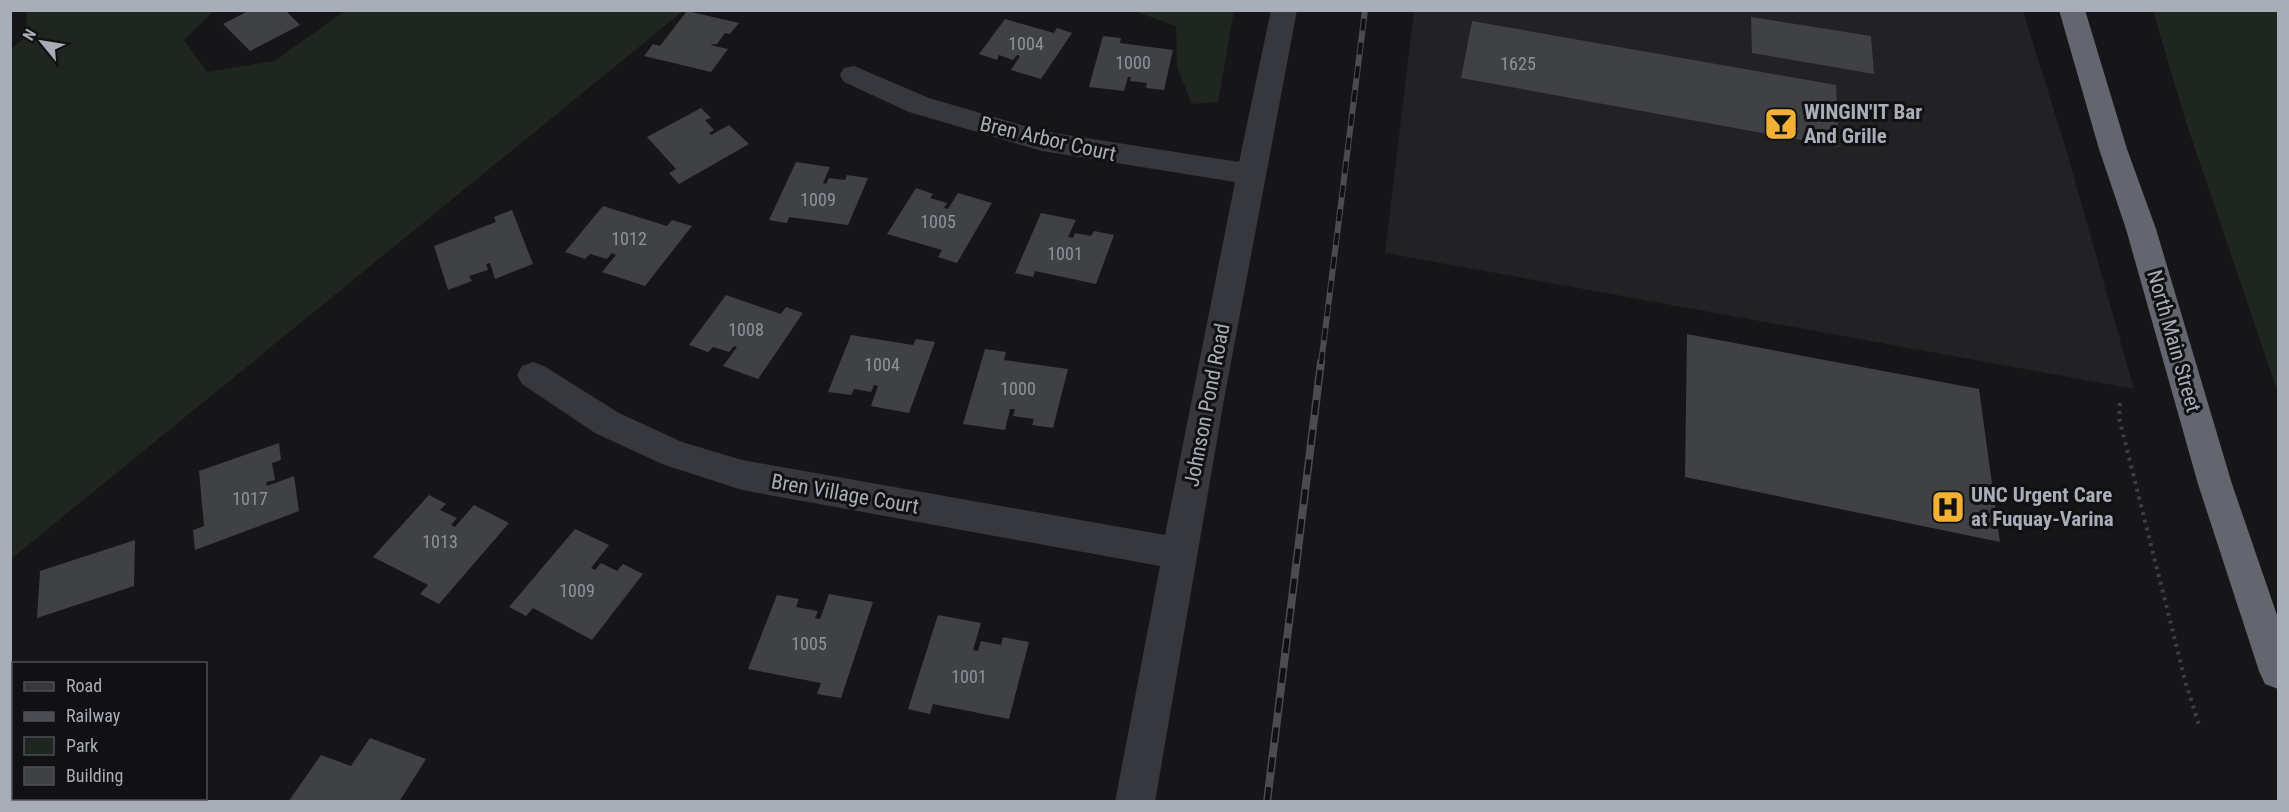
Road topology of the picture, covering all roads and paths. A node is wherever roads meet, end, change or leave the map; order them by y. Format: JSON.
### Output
{"nodes":[{"id":1,"x":1284,"y":10,"type":"edge"},
{"id":2,"x":2072,"y":10,"type":"edge"},
{"id":3,"x":854,"y":75,"type":"dead end"},
{"id":4,"x":1250,"y":174,"type":"junction"},
{"id":5,"x":533,"y":375,"type":"dead end"},
{"id":6,"x":2120,"y":403,"type":"dead end"},
{"id":7,"x":1179,"y":554,"type":"junction"},
{"id":8,"x":2278,"y":671,"type":"edge"},
{"id":9,"x":2200,"y":728,"type":"dead end"},
{"id":10,"x":1135,"y":801,"type":"edge"}],
"edges":[{"from":1,"to":4,"type":"street","name":"Johnson Pond Road"},
{"from":2,"to":8,"type":"highway","name":"North Main Street"},
{"from":3,"to":4,"type":"street","name":"Bren Arbor Court"},
{"from":4,"to":7,"type":"street","name":"Johnson Pond Road"},
{"from":5,"to":7,"type":"street","name":"Bren Village Court"},
{"from":6,"to":9,"type":"path"},
{"from":7,"to":10,"type":"street","name":"Johnson Pond Road"}]}
